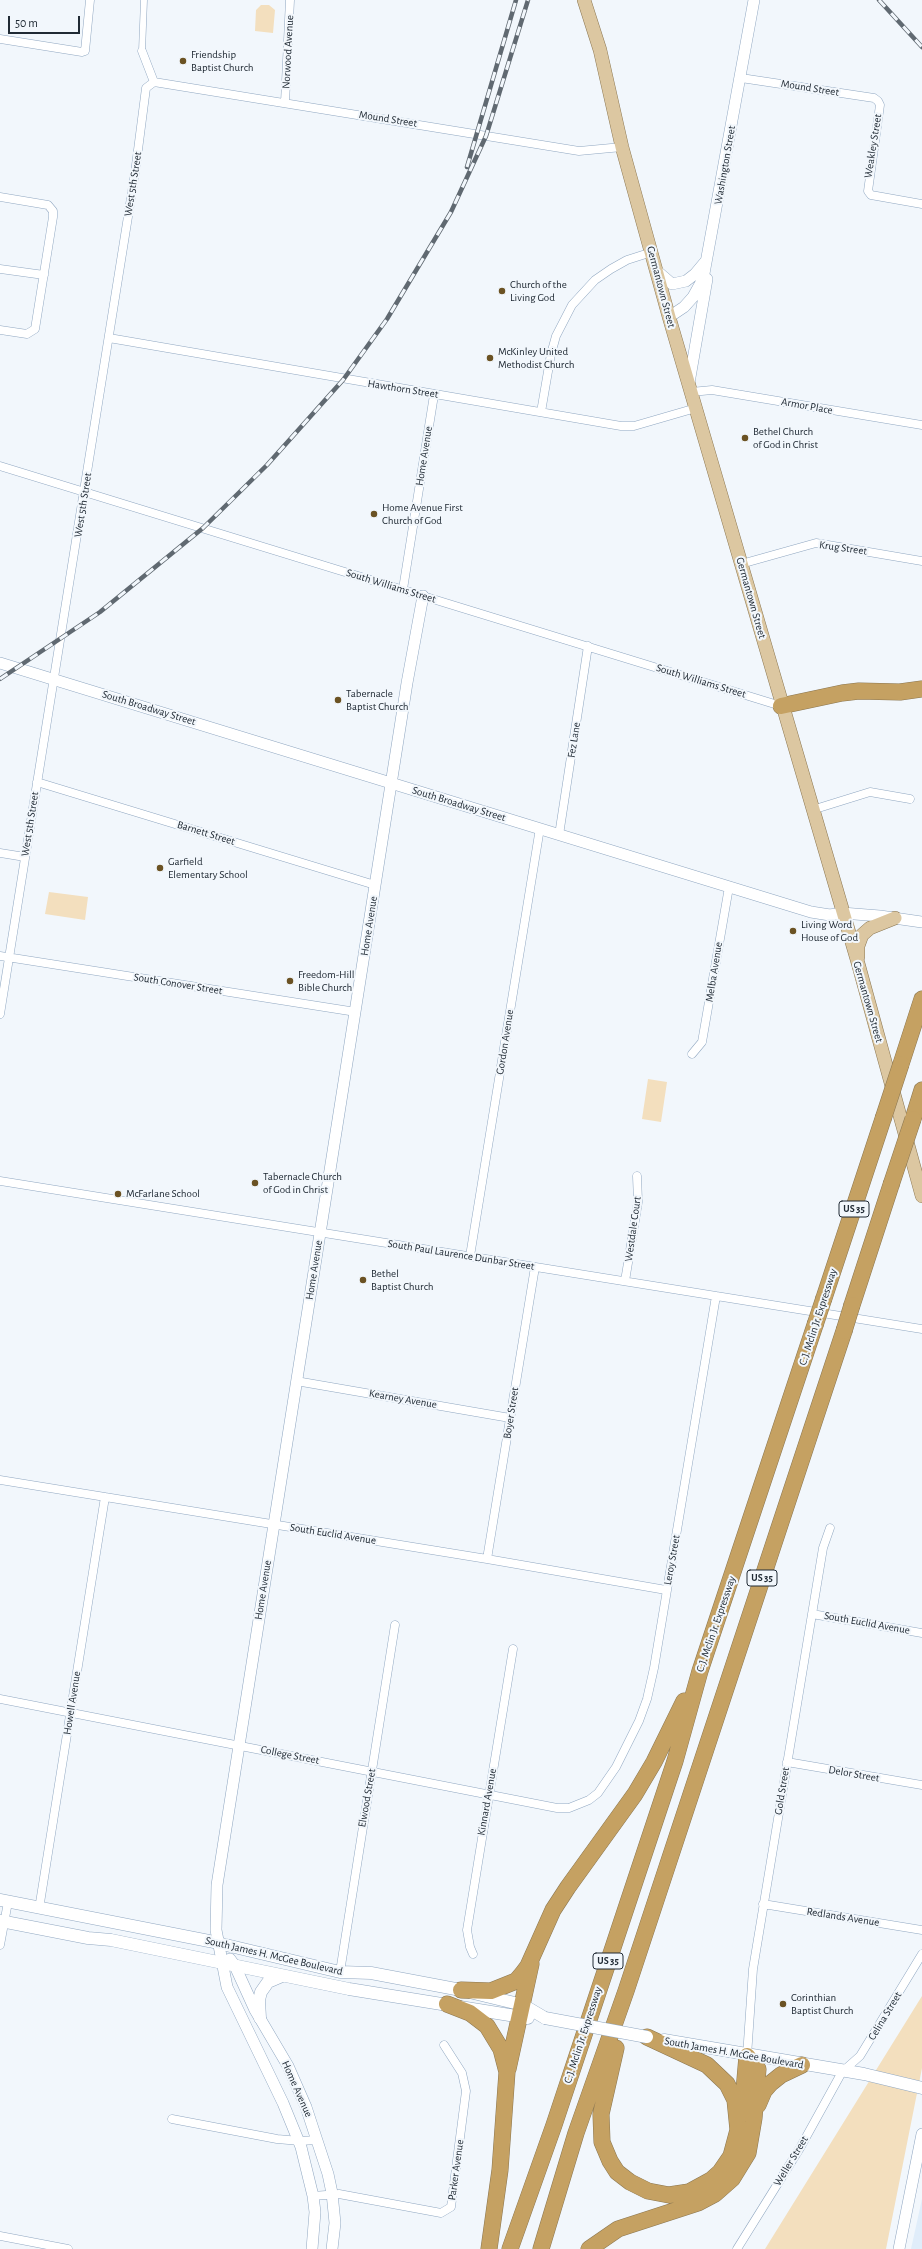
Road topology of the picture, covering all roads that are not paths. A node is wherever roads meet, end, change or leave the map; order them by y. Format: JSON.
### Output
{"nodes":[{"id":1,"x":90,"y":0,"type":"edge"},
{"id":2,"x":144,"y":0,"type":"edge"},
{"id":3,"x":290,"y":0,"type":"edge"},
{"id":4,"x":584,"y":0,"type":"edge"},
{"id":5,"x":754,"y":0,"type":"edge"},
{"id":6,"x":0,"y":39,"type":"edge"},
{"id":7,"x":142,"y":51,"type":"joint"},
{"id":8,"x":741,"y":78,"type":"junction"},
{"id":9,"x":154,"y":82,"type":"junction"},
{"id":10,"x":878,"y":101,"type":"joint"},
{"id":11,"x":285,"y":103,"type":"junction"},
{"id":12,"x":622,"y":147,"type":"junction"},
{"id":13,"x":0,"y":197,"type":"edge"},
{"id":14,"x":922,"y":204,"type":"edge"},
{"id":15,"x":711,"y":242,"type":"junction"},
{"id":16,"x":652,"y":252,"type":"junction"},
{"id":17,"x":708,"y":254,"type":"junction"},
{"id":18,"x":0,"y":269,"type":"edge"},
{"id":19,"x":658,"y":272,"type":"junction"},
{"id":20,"x":44,"y":275,"type":"junction"},
{"id":21,"x":669,"y":316,"type":"junction"},
{"id":22,"x":0,"y":330,"type":"edge"},
{"id":23,"x":109,"y":338,"type":"junction"},
{"id":24,"x":690,"y":387,"type":"junction"},
{"id":25,"x":434,"y":394,"type":"junction"},
{"id":26,"x":696,"y":408,"type":"junction"},
{"id":27,"x":541,"y":412,"type":"junction"},
{"id":28,"x":922,"y":425,"type":"edge"},
{"id":29,"x":0,"y":466,"type":"edge"},
{"id":30,"x":85,"y":491,"type":"junction"},
{"id":31,"x":922,"y":561,"type":"edge"},
{"id":32,"x":741,"y":564,"type":"junction"},
{"id":33,"x":403,"y":590,"type":"junction"},
{"id":34,"x":423,"y":596,"type":"junction"},
{"id":35,"x":588,"y":646,"type":"junction"},
{"id":36,"x":0,"y":663,"type":"edge"},
{"id":37,"x":54,"y":679,"type":"junction"},
{"id":38,"x":922,"y":689,"type":"edge"},
{"id":39,"x":782,"y":706,"type":"junction"},
{"id":40,"x":37,"y":782,"type":"junction"},
{"id":41,"x":392,"y":783,"type":"junction"},
{"id":42,"x":910,"y":799,"type":"dead end"},
{"id":43,"x":812,"y":810,"type":"junction"},
{"id":44,"x":540,"y":828,"type":"junction"},
{"id":45,"x":559,"y":835,"type":"junction"},
{"id":46,"x":0,"y":853,"type":"edge"},
{"id":47,"x":25,"y":857,"type":"junction"},
{"id":48,"x":375,"y":885,"type":"junction"},
{"id":49,"x":729,"y":887,"type":"junction"},
{"id":50,"x":842,"y":914,"type":"junction"},
{"id":51,"x":895,"y":918,"type":"junction"},
{"id":52,"x":922,"y":922,"type":"edge"},
{"id":53,"x":0,"y":956,"type":"edge"},
{"id":54,"x":9,"y":958,"type":"junction"},
{"id":55,"x":858,"y":963,"type":"junction"},
{"id":56,"x":922,"y":999,"type":"edge"},
{"id":57,"x":356,"y":1012,"type":"junction"},
{"id":58,"x":0,"y":1014,"type":"edge"},
{"id":59,"x":692,"y":1054,"type":"dead end"},
{"id":60,"x":922,"y":1090,"type":"edge"},
{"id":61,"x":637,"y":1176,"type":"dead end"},
{"id":62,"x":0,"y":1181,"type":"edge"},
{"id":63,"x":922,"y":1195,"type":"edge"},
{"id":64,"x":320,"y":1234,"type":"junction"},
{"id":65,"x":470,"y":1256,"type":"junction"},
{"id":66,"x":535,"y":1267,"type":"junction"},
{"id":67,"x":625,"y":1281,"type":"junction"},
{"id":68,"x":716,"y":1296,"type":"junction"},
{"id":69,"x":922,"y":1329,"type":"edge"},
{"id":70,"x":296,"y":1380,"type":"junction"},
{"id":71,"x":510,"y":1418,"type":"junction"},
{"id":72,"x":0,"y":1480,"type":"edge"},
{"id":73,"x":105,"y":1496,"type":"junction"},
{"id":74,"x":273,"y":1524,"type":"junction"},
{"id":75,"x":830,"y":1528,"type":"dead end"},
{"id":76,"x":486,"y":1558,"type":"junction"},
{"id":77,"x":666,"y":1590,"type":"junction"},
{"id":78,"x":812,"y":1614,"type":"junction"},
{"id":79,"x":394,"y":1625,"type":"dead end"},
{"id":80,"x":922,"y":1633,"type":"edge"},
{"id":81,"x":513,"y":1649,"type":"dead end"},
{"id":82,"x":700,"y":1671,"type":"junction"},
{"id":83,"x":0,"y":1699,"type":"edge"},
{"id":84,"x":71,"y":1712,"type":"junction"},
{"id":85,"x":238,"y":1745,"type":"junction"},
{"id":86,"x":787,"y":1762,"type":"junction"},
{"id":87,"x":371,"y":1771,"type":"junction"},
{"id":88,"x":922,"y":1785,"type":"edge"},
{"id":89,"x":488,"y":1794,"type":"junction"},
{"id":90,"x":581,"y":1805,"type":"joint"},
{"id":91,"x":4,"y":1901,"type":"edge"},
{"id":92,"x":763,"y":1904,"type":"junction"},
{"id":93,"x":39,"y":1909,"type":"junction"},
{"id":94,"x":2,"y":1921,"type":"edge"},
{"id":95,"x":922,"y":1930,"type":"edge"},
{"id":96,"x":219,"y":1944,"type":"junction"},
{"id":97,"x":0,"y":1945,"type":"edge"},
{"id":98,"x":473,"y":1954,"type":"dead end"},
{"id":99,"x":922,"y":1954,"type":"edge"},
{"id":100,"x":532,"y":1956,"type":"junction"},
{"id":101,"x":223,"y":1963,"type":"junction"},
{"id":102,"x":235,"y":1966,"type":"junction"},
{"id":103,"x":340,"y":1972,"type":"junction"},
{"id":104,"x":282,"y":1976,"type":"junction"},
{"id":105,"x":629,"y":1982,"type":"junction"},
{"id":106,"x":461,"y":1990,"type":"junction"},
{"id":107,"x":447,"y":2004,"type":"junction"},
{"id":108,"x":521,"y":2011,"type":"junction"},
{"id":109,"x":260,"y":2018,"type":"junction"},
{"id":110,"x":647,"y":2037,"type":"junction"},
{"id":111,"x":444,"y":2045,"type":"dead end"},
{"id":112,"x":747,"y":2056,"type":"junction"},
{"id":113,"x":802,"y":2065,"type":"junction"},
{"id":114,"x":507,"y":2072,"type":"junction"},
{"id":115,"x":842,"y":2072,"type":"junction"},
{"id":116,"x":922,"y":2088,"type":"edge"},
{"id":117,"x":754,"y":2118,"type":"junction"},
{"id":118,"x":172,"y":2119,"type":"dead end"},
{"id":119,"x":738,"y":2130,"type":"junction"},
{"id":120,"x":922,"y":2134,"type":"edge"},
{"id":121,"x":317,"y":2140,"type":"junction"},
{"id":122,"x":299,"y":2141,"type":"junction"},
{"id":123,"x":332,"y":2193,"type":"junction"},
{"id":124,"x":313,"y":2196,"type":"junction"},
{"id":125,"x":0,"y":2236,"type":"edge"},
{"id":126,"x":68,"y":2249,"type":"edge"},
{"id":127,"x":312,"y":2249,"type":"edge"},
{"id":128,"x":332,"y":2249,"type":"edge"},
{"id":129,"x":489,"y":2249,"type":"edge"},
{"id":130,"x":510,"y":2249,"type":"edge"},
{"id":131,"x":541,"y":2249,"type":"edge"},
{"id":132,"x":589,"y":2249,"type":"edge"},
{"id":133,"x":737,"y":2249,"type":"edge"},
{"id":134,"x":899,"y":2249,"type":"edge"}],
"edges":[{"from":1,"to":6,"type":"street"},
{"from":2,"to":7,"type":"street"},
{"from":3,"to":11,"type":"street","name":"Norwood Avenue"},
{"from":4,"to":12,"type":"main road","name":"Germantown Street"},
{"from":5,"to":8,"type":"street","name":"Washington Street"},
{"from":7,"to":9,"type":"street"},
{"from":8,"to":10,"type":"street","name":"Mound Street"},
{"from":8,"to":15,"type":"street","name":"Washington Street"},
{"from":9,"to":11,"type":"street","name":"Mound Street"},
{"from":9,"to":23,"type":"street","name":"West 5th Street"},
{"from":10,"to":14,"type":"street","name":"Weakley Street"},
{"from":11,"to":12,"type":"street","name":"Mound Street"},
{"from":12,"to":16,"type":"main road","name":"Germantown Street"},
{"from":13,"to":20,"type":"street"},
{"from":15,"to":17,"type":"street","name":"Washington Street"},
{"from":15,"to":24,"type":"street"},
{"from":16,"to":19,"type":"main road","name":"Germantown Street"},
{"from":16,"to":27,"type":"street"},
{"from":17,"to":19,"type":"street"},
{"from":17,"to":21,"type":"street","name":"Washington Street"},
{"from":18,"to":20,"type":"street"},
{"from":19,"to":21,"type":"main road","name":"Germantown Street"},
{"from":20,"to":22,"type":"street"},
{"from":21,"to":24,"type":"main road","name":"Germantown Street"},
{"from":23,"to":25,"type":"street","name":"Hawthorn Street"},
{"from":23,"to":30,"type":"street","name":"West 5th Street"},
{"from":24,"to":26,"type":"main road","name":"Germantown Street"},
{"from":24,"to":28,"type":"street","name":"Armor Place"},
{"from":25,"to":27,"type":"street","name":"Hawthorn Street"},
{"from":25,"to":33,"type":"street","name":"Home Avenue"},
{"from":26,"to":27,"type":"street","name":"Hawthorn Street"},
{"from":26,"to":32,"type":"main road","name":"Germantown Street"},
{"from":29,"to":30,"type":"street","name":"South Williams Street"},
{"from":30,"to":33,"type":"street","name":"South Williams Street"},
{"from":30,"to":37,"type":"street","name":"West 5th Street"},
{"from":31,"to":32,"type":"street","name":"Krug Street"},
{"from":32,"to":39,"type":"main road","name":"Germantown Street"},
{"from":33,"to":34,"type":"street","name":"South Williams Street"},
{"from":34,"to":35,"type":"street","name":"South Williams Street"},
{"from":34,"to":41,"type":"street","name":"Home Avenue"},
{"from":35,"to":39,"type":"street","name":"South Williams Street"},
{"from":35,"to":45,"type":"street","name":"Fez Lane"},
{"from":36,"to":37,"type":"street","name":"South Broadway Street"},
{"from":37,"to":40,"type":"street","name":"West 5th Street"},
{"from":37,"to":41,"type":"street","name":"South Broadway Street"},
{"from":38,"to":39,"type":"highway"},
{"from":39,"to":43,"type":"main road","name":"Germantown Street"},
{"from":40,"to":47,"type":"street","name":"West 5th Street"},
{"from":40,"to":48,"type":"street","name":"Barnett Street"},
{"from":41,"to":44,"type":"street","name":"South Broadway Street"},
{"from":41,"to":48,"type":"street","name":"Home Avenue"},
{"from":42,"to":43,"type":"street"},
{"from":43,"to":50,"type":"main road","name":"Germantown Street"},
{"from":44,"to":45,"type":"street","name":"South Broadway Street"},
{"from":44,"to":65,"type":"street","name":"Gordon Avenue"},
{"from":45,"to":49,"type":"street","name":"South Broadway Street"},
{"from":46,"to":47,"type":"street"},
{"from":47,"to":54,"type":"street","name":"West 5th Street"},
{"from":48,"to":57,"type":"street","name":"Home Avenue"},
{"from":49,"to":50,"type":"street","name":"South Broadway Street"},
{"from":49,"to":59,"type":"street","name":"Melba Avenue"},
{"from":50,"to":51,"type":"street","name":"South Broadway Street"},
{"from":50,"to":55,"type":"main road","name":"Germantown Street"},
{"from":51,"to":52,"type":"street","name":"South Broadway Street"},
{"from":51,"to":55,"type":"main road"},
{"from":53,"to":54,"type":"street","name":"South Conover Street"},
{"from":54,"to":57,"type":"street","name":"South Conover Street"},
{"from":54,"to":58,"type":"street","name":"West 5th Street"},
{"from":55,"to":63,"type":"main road","name":"Germantown Street"},
{"from":56,"to":82,"type":"highway","name":"C.J. Mclin Jr. Expressway","number":"US 35","bridge":true},
{"from":57,"to":64,"type":"street","name":"Home Avenue"},
{"from":60,"to":105,"type":"highway","number":"US 35","bridge":true},
{"from":61,"to":67,"type":"street","name":"Westdale Court"},
{"from":62,"to":64,"type":"street","name":"South Paul Laurence Dunbar Street"},
{"from":64,"to":65,"type":"street","name":"South Paul Laurence Dunbar Street"},
{"from":64,"to":70,"type":"street","name":"Home Avenue"},
{"from":65,"to":66,"type":"street","name":"South Paul Laurence Dunbar Street"},
{"from":66,"to":67,"type":"street","name":"South Paul Laurence Dunbar Street"},
{"from":66,"to":71,"type":"street","name":"Boyer Street"},
{"from":67,"to":68,"type":"street","name":"South Paul Laurence Dunbar Street"},
{"from":68,"to":69,"type":"street","name":"South Paul Laurence Dunbar Street"},
{"from":68,"to":77,"type":"street","name":"Leroy Street"},
{"from":70,"to":71,"type":"street","name":"Kearney Avenue"},
{"from":70,"to":74,"type":"street","name":"Home Avenue"},
{"from":71,"to":76,"type":"street","name":"Boyer Street"},
{"from":72,"to":73,"type":"street","name":"South Euclid Avenue"},
{"from":73,"to":74,"type":"street","name":"South Euclid Avenue"},
{"from":73,"to":84,"type":"street","name":"Howell Avenue"},
{"from":74,"to":76,"type":"street","name":"South Euclid Avenue"},
{"from":74,"to":85,"type":"street","name":"Home Avenue"},
{"from":75,"to":78,"type":"street","name":"Gold Street"},
{"from":76,"to":77,"type":"street","name":"South Euclid Avenue"},
{"from":77,"to":90,"type":"street","name":"Leroy Street"},
{"from":78,"to":80,"type":"street","name":"South Euclid Avenue"},
{"from":78,"to":86,"type":"street","name":"Gold Street"},
{"from":79,"to":87,"type":"street","name":"Elwood Street"},
{"from":81,"to":89,"type":"street","name":"Kinnard Avenue"},
{"from":82,"to":100,"type":"highway"},
{"from":82,"to":130,"type":"highway","name":"C.J. Mclin Jr. Expressway","number":"US 35"},
{"from":83,"to":84,"type":"street","name":"College Street"},
{"from":84,"to":85,"type":"street","name":"College Street"},
{"from":84,"to":93,"type":"street","name":"Howell Avenue"},
{"from":85,"to":87,"type":"street","name":"College Street"},
{"from":85,"to":96,"type":"street","name":"Home Avenue"},
{"from":86,"to":88,"type":"street","name":"Delor Street"},
{"from":86,"to":92,"type":"street","name":"Gold Street"},
{"from":87,"to":89,"type":"street","name":"College Street"},
{"from":87,"to":103,"type":"street","name":"Elwood Street"},
{"from":89,"to":90,"type":"street","name":"College Street"},
{"from":89,"to":98,"type":"street","name":"Kinnard Avenue"},
{"from":91,"to":93,"type":"main road","name":"South James H. McGee Boulevard"},
{"from":91,"to":94,"type":"street"},
{"from":92,"to":95,"type":"street","name":"Redlands Avenue"},
{"from":92,"to":112,"type":"street","name":"Gold Street"},
{"from":93,"to":96,"type":"main road","name":"South James H. McGee Boulevard"},
{"from":94,"to":97,"type":"street"},
{"from":94,"to":101,"type":"main road","name":"South James H. McGee Boulevard"},
{"from":96,"to":101,"type":"street","name":"Home Avenue"},
{"from":96,"to":102,"type":"street","name":"Home Avenue"},
{"from":96,"to":103,"type":"main road","name":"South James H. McGee Boulevard"},
{"from":99,"to":115,"type":"street","name":"Celina Street"},
{"from":100,"to":106,"type":"highway"},
{"from":100,"to":108,"type":"highway"},
{"from":101,"to":102,"type":"main road","name":"South James H. McGee Boulevard"},
{"from":101,"to":122,"type":"street","name":"Home Avenue"},
{"from":102,"to":104,"type":"main road","name":"South James H. McGee Boulevard"},
{"from":102,"to":109,"type":"street","name":"Home Avenue"},
{"from":103,"to":106,"type":"main road","name":"South James H. McGee Boulevard"},
{"from":104,"to":107,"type":"main road","name":"South James H. McGee Boulevard"},
{"from":104,"to":109,"type":"main road"},
{"from":105,"to":119,"type":"highway"},
{"from":105,"to":131,"type":"highway","number":"US 35"},
{"from":106,"to":108,"type":"main road","name":"South James H. McGee Boulevard"},
{"from":107,"to":108,"type":"main road","name":"South James H. McGee Boulevard"},
{"from":107,"to":114,"type":"highway"},
{"from":108,"to":110,"type":"main road","name":"South James H. McGee Boulevard","bridge":true},
{"from":108,"to":114,"type":"highway"},
{"from":109,"to":121,"type":"street","name":"Home Avenue"},
{"from":110,"to":112,"type":"main road","name":"South James H. McGee Boulevard"},
{"from":110,"to":119,"type":"highway"},
{"from":111,"to":123,"type":"street","name":"Parker Avenue"},
{"from":112,"to":113,"type":"main road","name":"South James H. McGee Boulevard"},
{"from":112,"to":117,"type":"highway"},
{"from":112,"to":119,"type":"highway"},
{"from":113,"to":115,"type":"main road","name":"South James H. McGee Boulevard"},
{"from":113,"to":117,"type":"highway"},
{"from":114,"to":129,"type":"highway"},
{"from":115,"to":116,"type":"main road","name":"South James H. McGee Boulevard"},
{"from":115,"to":133,"type":"street","name":"Weller Street"},
{"from":117,"to":132,"type":"highway"},
{"from":118,"to":122,"type":"street"},
{"from":120,"to":134,"type":"street"},
{"from":121,"to":122,"type":"street"},
{"from":121,"to":123,"type":"street","name":"Home Avenue"},
{"from":122,"to":124,"type":"street","name":"Home Avenue"},
{"from":123,"to":124,"type":"street","name":"Parker Avenue"},
{"from":123,"to":128,"type":"street","name":"Home Avenue"},
{"from":124,"to":127,"type":"street","name":"Home Avenue"},
{"from":125,"to":126,"type":"street"}]}
